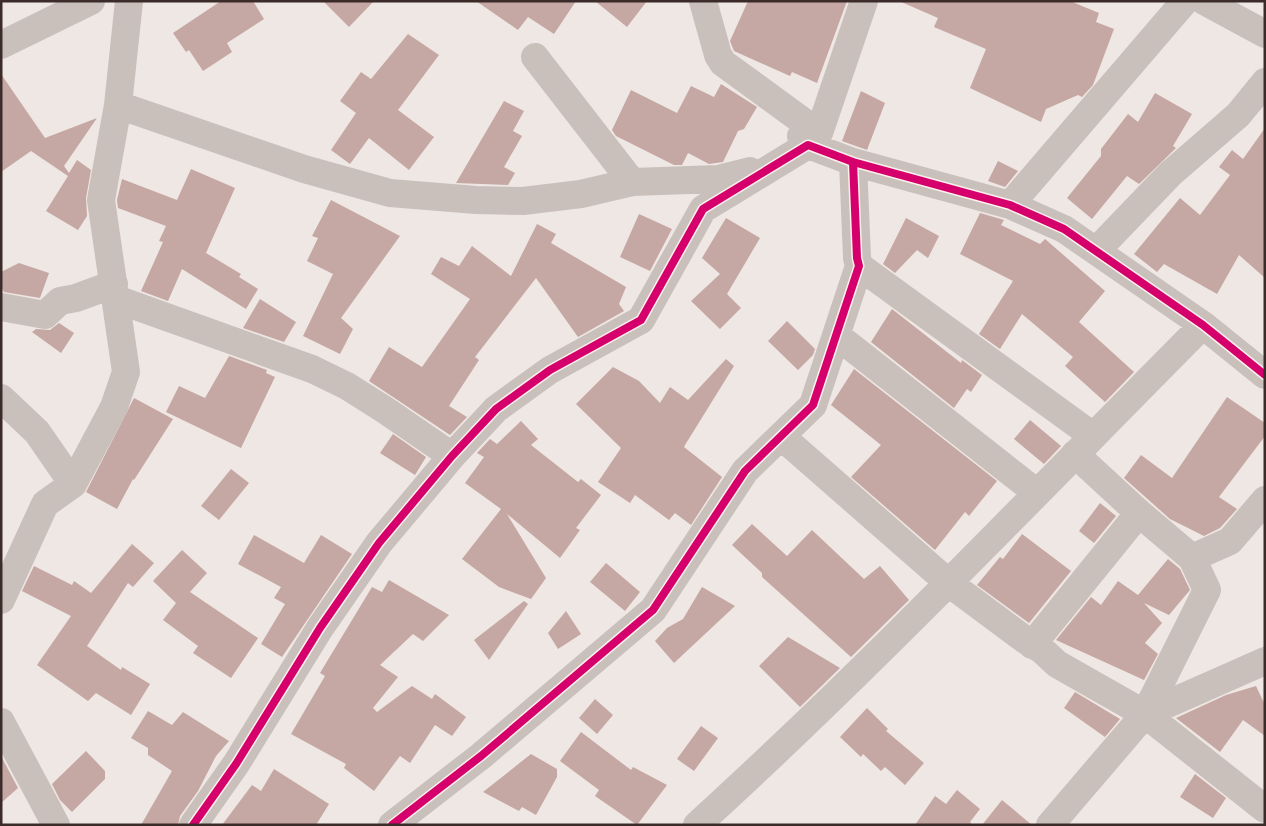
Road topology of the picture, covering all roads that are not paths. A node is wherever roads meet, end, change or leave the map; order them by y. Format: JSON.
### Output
{"nodes":[{"id":1,"x":90,"y":1,"type":"edge"},
{"id":2,"x":129,"y":1,"type":"edge"},
{"id":3,"x":703,"y":1,"type":"edge"},
{"id":4,"x":864,"y":1,"type":"edge"},
{"id":5,"x":1185,"y":1,"type":"edge"},
{"id":6,"x":1204,"y":1,"type":"edge"},
{"id":7,"x":1265,"y":34,"type":"edge"},
{"id":8,"x":1,"y":45,"type":"edge"},
{"id":9,"x":535,"y":57,"type":"dead end"},
{"id":10,"x":1265,"y":82,"type":"edge"},
{"id":11,"x":118,"y":106,"type":"junction"},
{"id":12,"x":808,"y":138,"type":"junction"},
{"id":13,"x":854,"y":162,"type":"junction"},
{"id":14,"x":632,"y":182,"type":"junction"},
{"id":15,"x":1010,"y":205,"type":"junction"},
{"id":16,"x":1097,"y":250,"type":"junction"},
{"id":17,"x":859,"y":266,"type":"junction"},
{"id":18,"x":115,"y":291,"type":"junction"},
{"id":19,"x":1,"y":307,"type":"edge"},
{"id":20,"x":1203,"y":325,"type":"junction"},
{"id":21,"x":836,"y":335,"type":"junction"},
{"id":22,"x":1265,"y":375,"type":"edge"},
{"id":23,"x":1,"y":398,"type":"edge"},
{"id":24,"x":782,"y":437,"type":"junction"},
{"id":25,"x":1084,"y":445,"type":"junction"},
{"id":26,"x":452,"y":456,"type":"junction"},
{"id":27,"x":74,"y":484,"type":"junction"},
{"id":28,"x":1037,"y":493,"type":"junction"},
{"id":29,"x":1265,"y":500,"type":"edge"},
{"id":30,"x":1139,"y":513,"type":"junction"},
{"id":31,"x":1192,"y":558,"type":"junction"},
{"id":32,"x":950,"y":584,"type":"junction"},
{"id":33,"x":1,"y":600,"type":"edge"},
{"id":34,"x":1032,"y":644,"type":"junction"},
{"id":35,"x":1265,"y":661,"type":"edge"},
{"id":36,"x":1145,"y":714,"type":"junction"},
{"id":37,"x":1,"y":722,"type":"edge"},
{"id":38,"x":1265,"y":809,"type":"edge"},
{"id":39,"x":56,"y":825,"type":"edge"},
{"id":40,"x":193,"y":825,"type":"edge"},
{"id":41,"x":392,"y":825,"type":"edge"},
{"id":42,"x":698,"y":825,"type":"edge"},
{"id":43,"x":1050,"y":825,"type":"edge"}],
"edges":[{"from":1,"to":8,"type":"street"},
{"from":2,"to":11,"type":"street"},
{"from":3,"to":12,"type":"street"},
{"from":4,"to":12,"type":"street"},
{"from":5,"to":15,"type":"street"},
{"from":6,"to":7,"type":"street"},
{"from":9,"to":14,"type":"street"},
{"from":10,"to":16,"type":"street"},
{"from":11,"to":14,"type":"street"},
{"from":11,"to":18,"type":"street"},
{"from":12,"to":13,"type":"street"},
{"from":12,"to":14,"type":"street"},
{"from":12,"to":26,"type":"street"},
{"from":13,"to":15,"type":"street"},
{"from":13,"to":17,"type":"street"},
{"from":15,"to":16,"type":"street"},
{"from":16,"to":20,"type":"street"},
{"from":17,"to":21,"type":"street"},
{"from":17,"to":25,"type":"street"},
{"from":18,"to":19,"type":"street"},
{"from":18,"to":26,"type":"street"},
{"from":18,"to":27,"type":"street"},
{"from":20,"to":22,"type":"street"},
{"from":20,"to":25,"type":"street"},
{"from":21,"to":24,"type":"street"},
{"from":21,"to":28,"type":"street"},
{"from":23,"to":27,"type":"street"},
{"from":24,"to":32,"type":"street"},
{"from":24,"to":41,"type":"street"},
{"from":25,"to":28,"type":"street"},
{"from":25,"to":30,"type":"street"},
{"from":26,"to":40,"type":"street"},
{"from":27,"to":33,"type":"street"},
{"from":28,"to":32,"type":"street"},
{"from":29,"to":31,"type":"street"},
{"from":30,"to":31,"type":"street"},
{"from":30,"to":34,"type":"street"},
{"from":31,"to":36,"type":"street"},
{"from":32,"to":34,"type":"street"},
{"from":32,"to":42,"type":"street"},
{"from":34,"to":36,"type":"street"},
{"from":35,"to":36,"type":"street"},
{"from":36,"to":38,"type":"street"},
{"from":36,"to":43,"type":"street"},
{"from":37,"to":39,"type":"street"}]}
